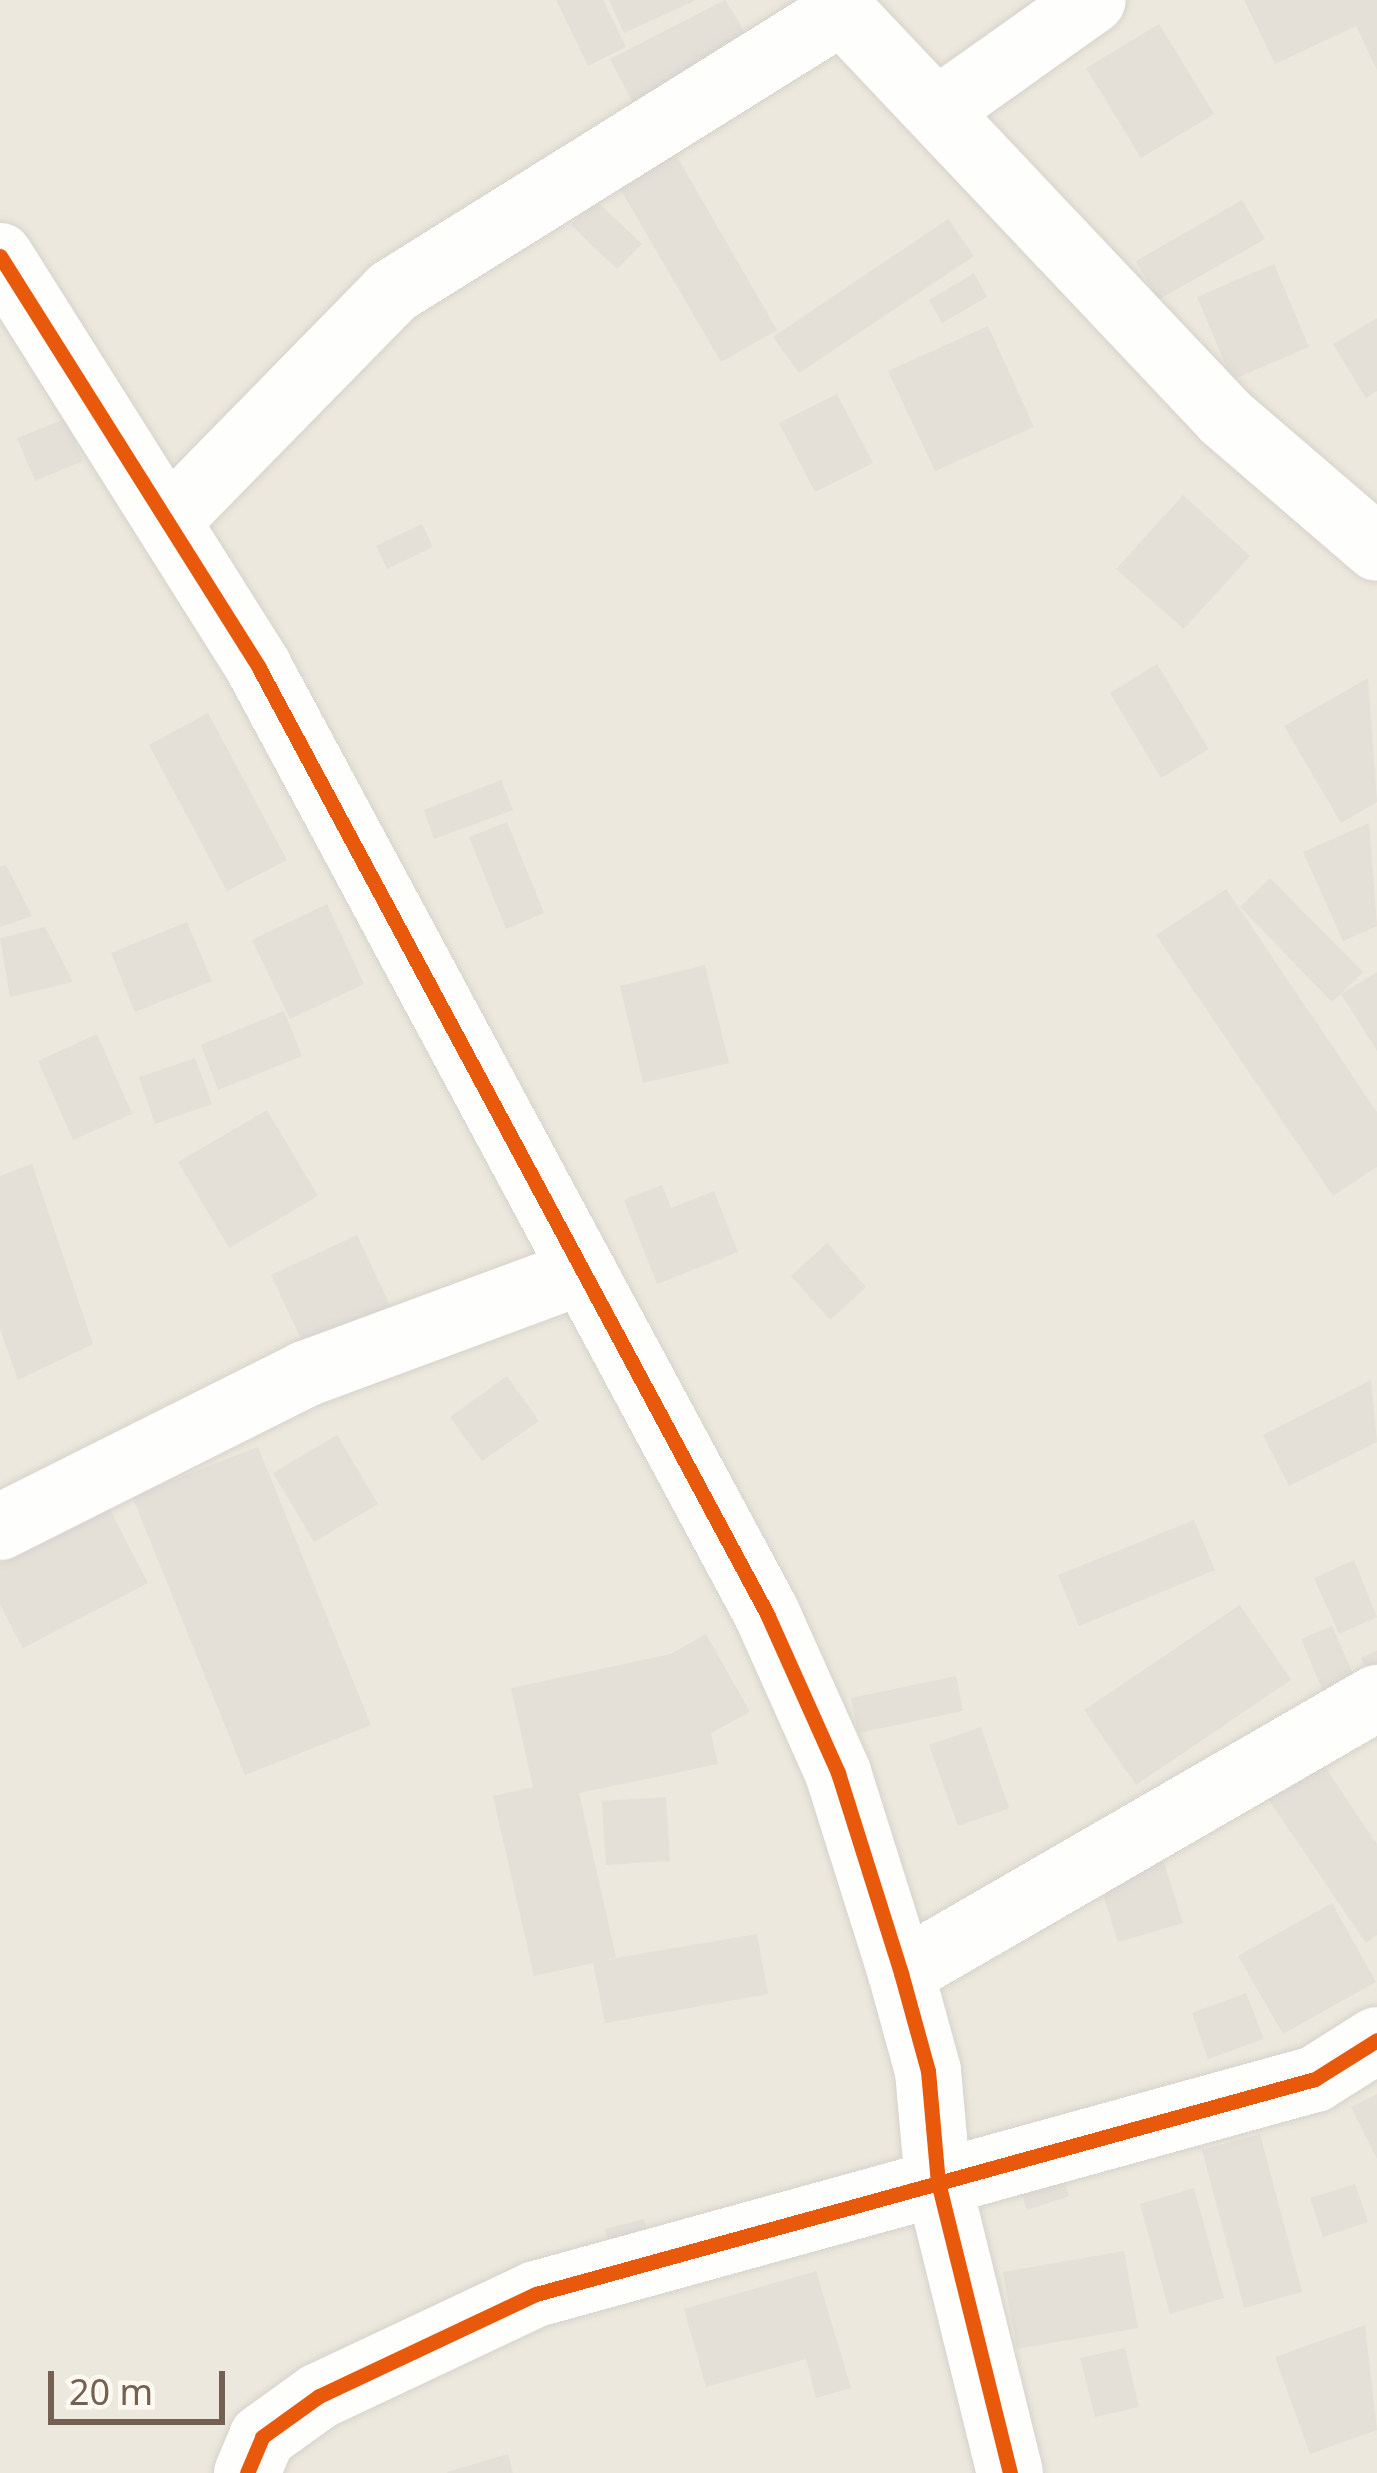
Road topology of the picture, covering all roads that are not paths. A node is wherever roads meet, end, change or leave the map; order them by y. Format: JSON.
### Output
{"nodes":[{"id":1,"x":1093,"y":0,"type":"edge"},
{"id":2,"x":836,"y":6,"type":"edge"},
{"id":3,"x":940,"y":108,"type":"junction"},
{"id":4,"x":0,"y":256,"type":"edge"},
{"id":5,"x":169,"y":520,"type":"junction"},
{"id":6,"x":1377,"y":548,"type":"edge"},
{"id":7,"x":583,"y":1271,"type":"junction"},
{"id":8,"x":0,"y":1527,"type":"edge"},
{"id":9,"x":1377,"y":1698,"type":"edge"},
{"id":10,"x":902,"y":1973,"type":"junction"},
{"id":11,"x":1377,"y":2040,"type":"edge"},
{"id":12,"x":938,"y":2182,"type":"junction"},
{"id":13,"x":247,"y":2473,"type":"edge"},
{"id":14,"x":1010,"y":2473,"type":"edge"}],
"edges":[{"from":1,"to":3,"type":"street"},
{"from":2,"to":3,"type":"street"},
{"from":2,"to":5,"type":"street"},
{"from":3,"to":6,"type":"street"},
{"from":4,"to":5,"type":"street"},
{"from":5,"to":7,"type":"street"},
{"from":7,"to":8,"type":"street"},
{"from":7,"to":10,"type":"street"},
{"from":9,"to":10,"type":"street"},
{"from":10,"to":12,"type":"street"},
{"from":11,"to":12,"type":"street"},
{"from":12,"to":13,"type":"street"},
{"from":12,"to":14,"type":"street"}]}
